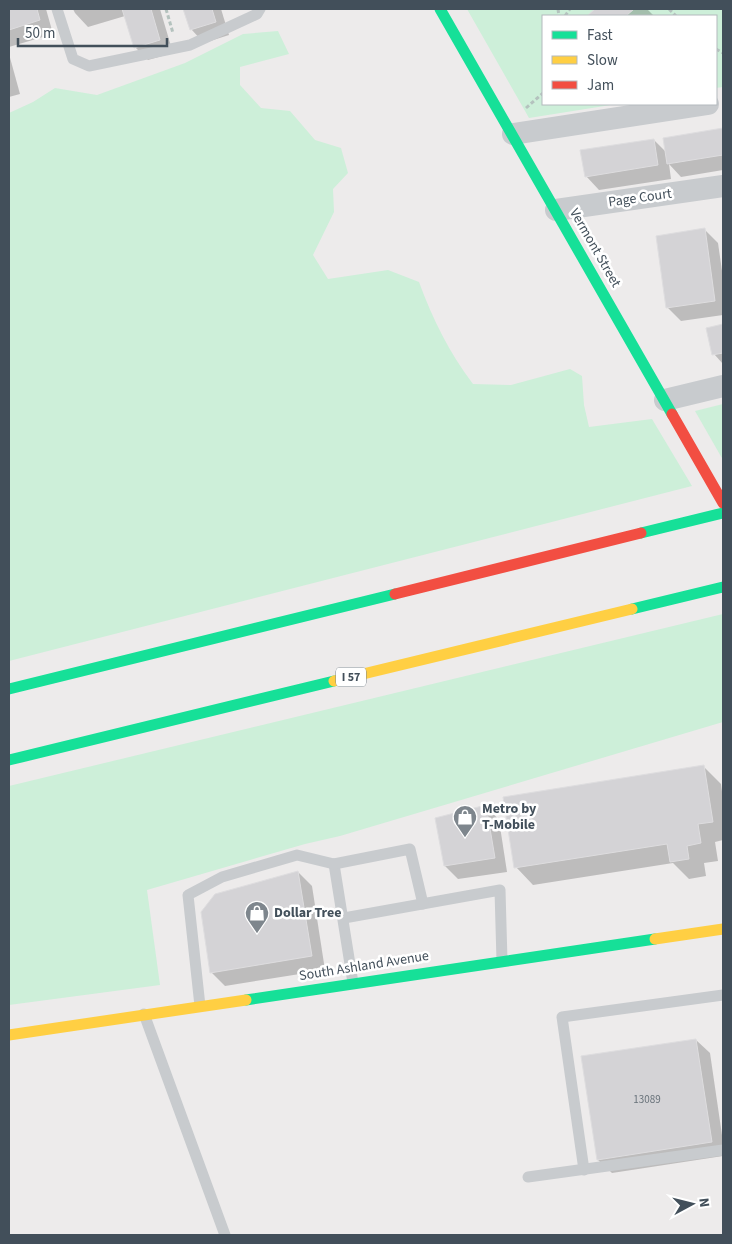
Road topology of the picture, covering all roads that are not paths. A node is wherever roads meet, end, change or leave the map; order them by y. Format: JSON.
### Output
{"nodes":[{"id":1,"x":57,"y":9,"type":"edge"},
{"id":2,"x":260,"y":9,"type":"edge"},
{"id":3,"x":440,"y":9,"type":"edge"},
{"id":4,"x":701,"y":105,"type":"edge"},
{"id":5,"x":512,"y":134,"type":"junction"},
{"id":6,"x":723,"y":186,"type":"edge"},
{"id":7,"x":556,"y":210,"type":"junction"},
{"id":8,"x":723,"y":386,"type":"edge"},
{"id":9,"x":664,"y":400,"type":"junction"},
{"id":10,"x":723,"y":504,"type":"edge"},
{"id":11,"x":723,"y":513,"type":"edge"},
{"id":12,"x":723,"y":587,"type":"edge"},
{"id":13,"x":9,"y":689,"type":"edge"},
{"id":14,"x":9,"y":760,"type":"edge"},
{"id":15,"x":334,"y":864,"type":"junction"},
{"id":16,"x":423,"y":904,"type":"junction"},
{"id":17,"x":344,"y":918,"type":"junction"},
{"id":18,"x":723,"y":928,"type":"edge"},
{"id":19,"x":502,"y":961,"type":"junction"},
{"id":20,"x":353,"y":983,"type":"junction"},
{"id":21,"x":723,"y":995,"type":"edge"},
{"id":22,"x":200,"y":1006,"type":"junction"},
{"id":23,"x":144,"y":1014,"type":"junction"},
{"id":24,"x":9,"y":1035,"type":"edge"},
{"id":25,"x":723,"y":1150,"type":"edge"},
{"id":26,"x":584,"y":1170,"type":"junction"},
{"id":27,"x":528,"y":1177,"type":"dead end"},
{"id":28,"x":224,"y":1235,"type":"edge"}],
"edges":[{"from":1,"to":2,"type":"lane"},
{"from":3,"to":5,"type":"main road","name":"Vermont Street"},
{"from":4,"to":5,"type":"street"},
{"from":5,"to":7,"type":"main road","name":"Vermont Street"},
{"from":6,"to":7,"type":"street","name":"Page Court"},
{"from":7,"to":9,"type":"main road","name":"Vermont Street"},
{"from":8,"to":9,"type":"street"},
{"from":9,"to":10,"type":"main road","name":"Vermont Street"},
{"from":11,"to":13,"type":"main road"},
{"from":12,"to":14,"type":"main road","number":"I 57"},
{"from":15,"to":16,"type":"lane"},
{"from":15,"to":17,"type":"lane"},
{"from":15,"to":22,"type":"lane"},
{"from":16,"to":17,"type":"lane"},
{"from":16,"to":19,"type":"lane"},
{"from":17,"to":20,"type":"lane"},
{"from":18,"to":19,"type":"main road","name":"South Ashland Avenue"},
{"from":19,"to":20,"type":"main road","name":"South Ashland Avenue"},
{"from":20,"to":22,"type":"main road","name":"South Ashland Avenue"},
{"from":21,"to":26,"type":"lane"},
{"from":22,"to":23,"type":"main road","name":"South Ashland Avenue"},
{"from":23,"to":24,"type":"main road","name":"South Ashland Avenue"},
{"from":23,"to":28,"type":"lane"},
{"from":25,"to":26,"type":"lane"},
{"from":26,"to":27,"type":"lane"}]}
